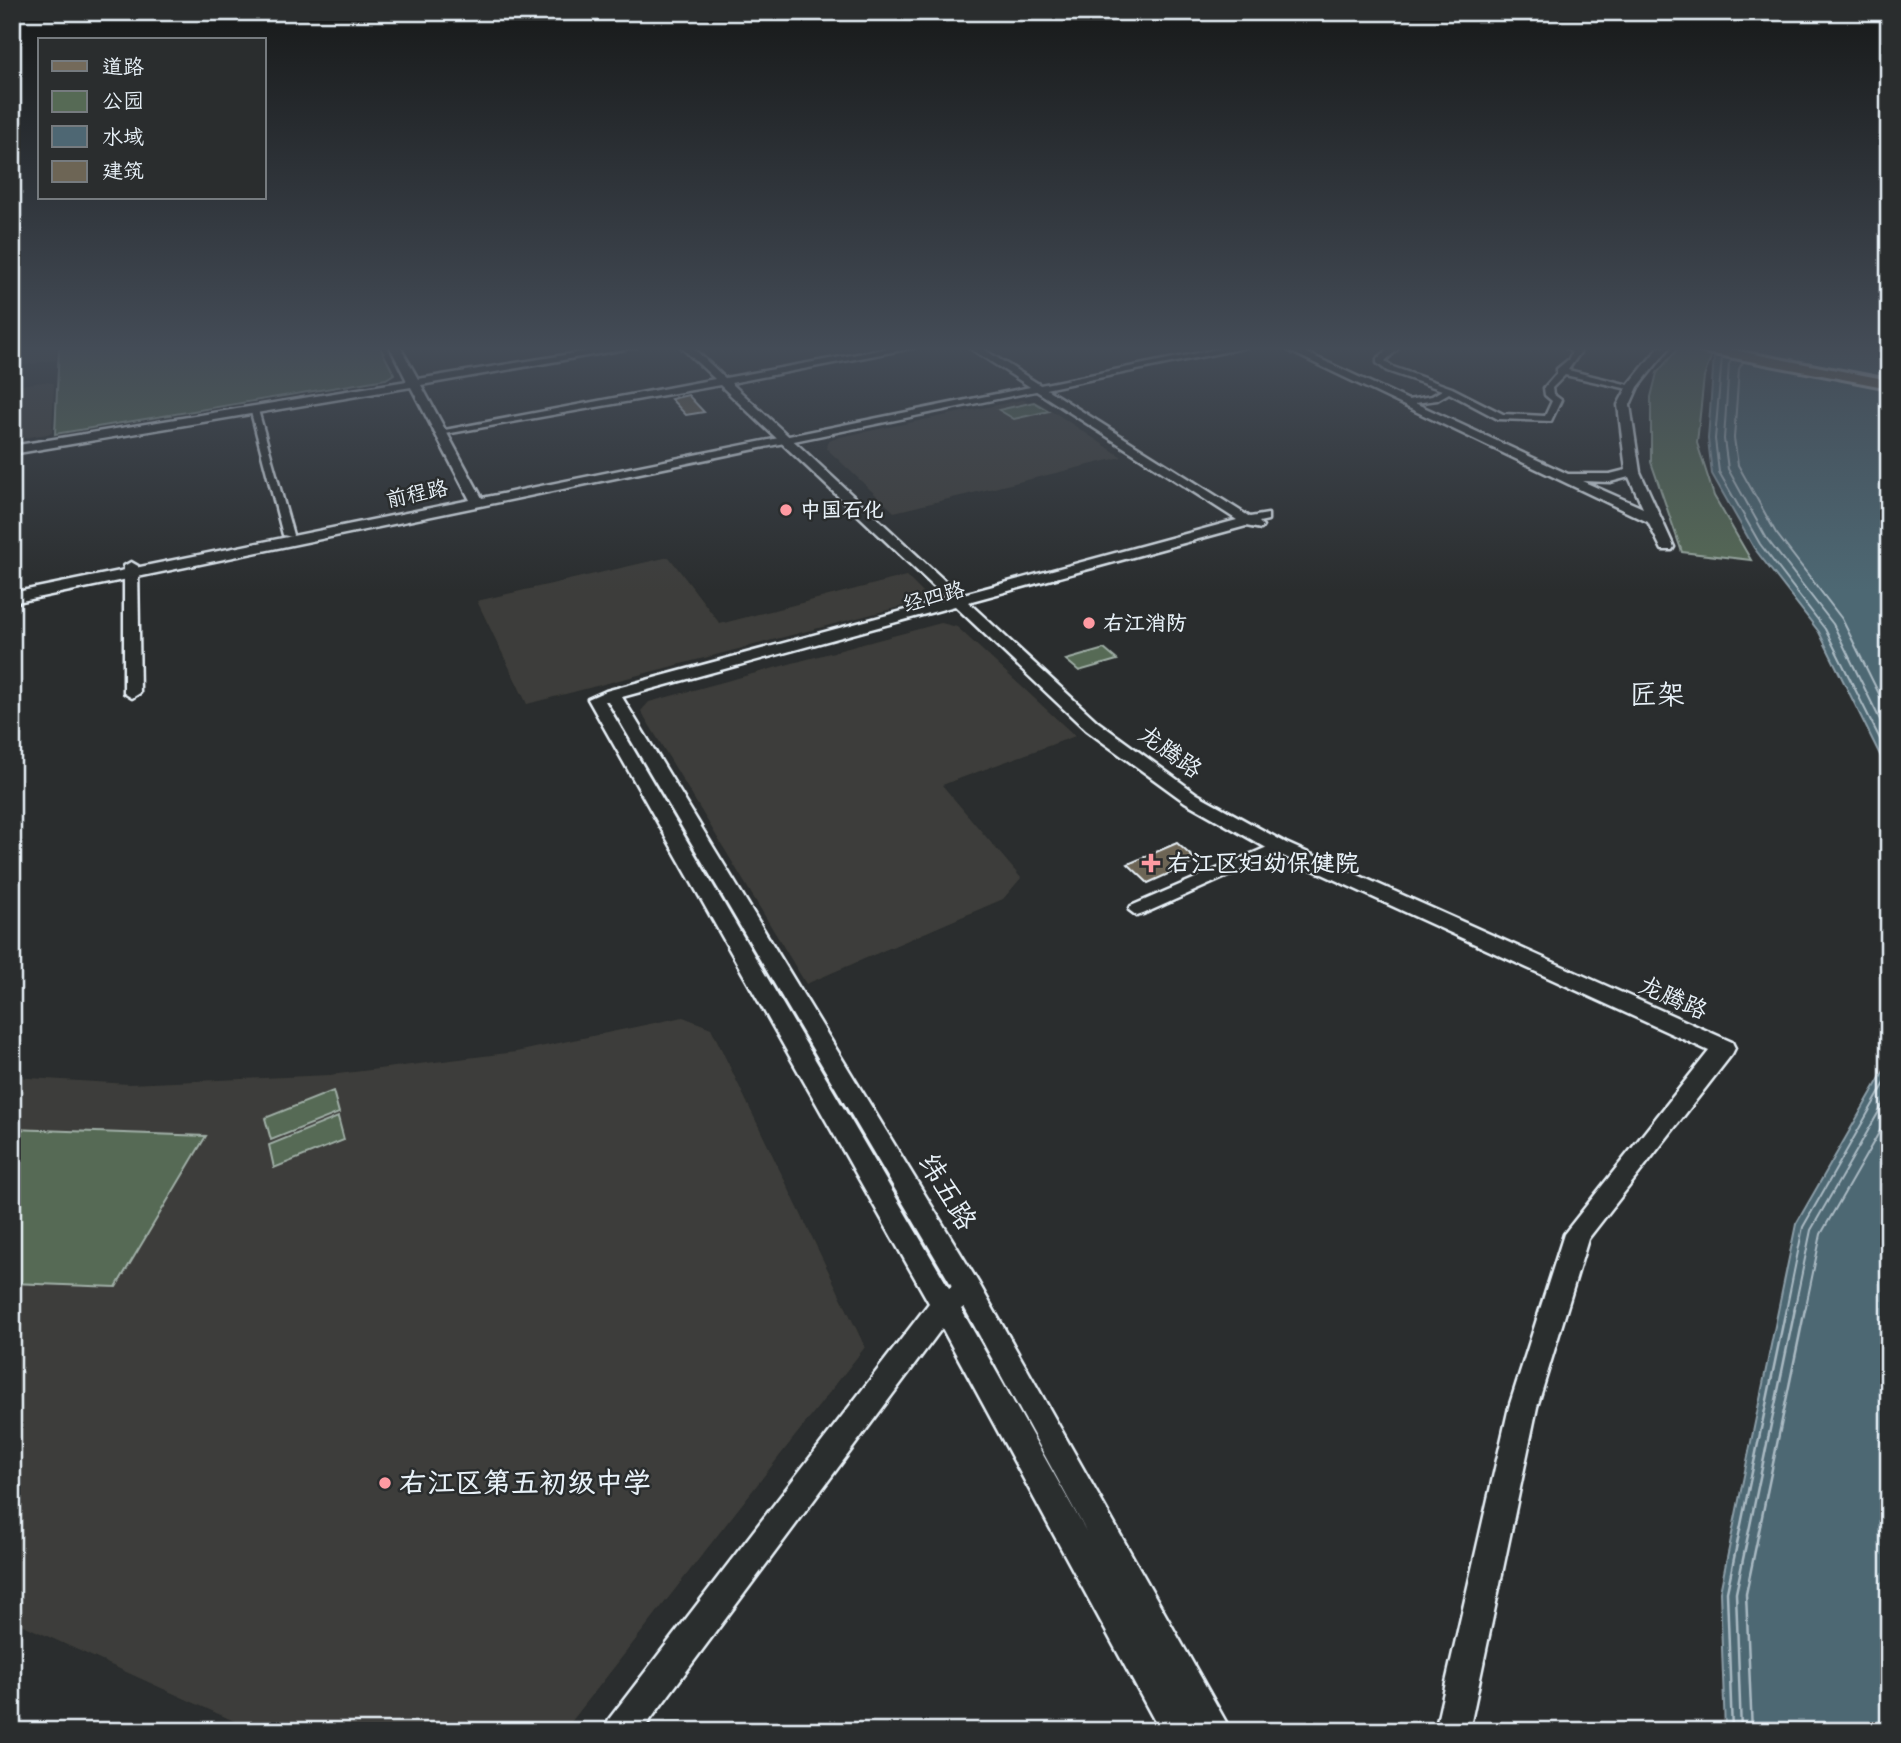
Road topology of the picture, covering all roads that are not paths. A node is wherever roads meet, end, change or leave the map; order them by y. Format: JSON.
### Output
{"nodes":[{"id":1,"x":125,"y":428,"type":"edge"},
{"id":2,"x":134,"y":428,"type":"edge"},
{"id":3,"x":258,"y":428,"type":"edge"},
{"id":4,"x":438,"y":428,"type":"edge"},
{"id":5,"x":460,"y":428,"type":"edge"},
{"id":6,"x":775,"y":428,"type":"edge"},
{"id":7,"x":828,"y":428,"type":"edge"},
{"id":8,"x":1111,"y":428,"type":"edge"},
{"id":9,"x":1460,"y":428,"type":"edge"},
{"id":10,"x":1468,"y":428,"type":"edge"},
{"id":11,"x":1627,"y":428,"type":"edge"},
{"id":12,"x":440,"y":432,"type":"junction"},
{"id":13,"x":785,"y":437,"type":"junction"},
{"id":14,"x":12,"y":447,"type":"edge"},
{"id":15,"x":1633,"y":472,"type":"junction"},
{"id":16,"x":476,"y":500,"type":"junction"},
{"id":17,"x":1656,"y":520,"type":"junction"},
{"id":18,"x":288,"y":535,"type":"junction"},
{"id":19,"x":1667,"y":547,"type":"dead end"},
{"id":20,"x":131,"y":570,"type":"junction"},
{"id":21,"x":12,"y":590,"type":"edge"},
{"id":22,"x":12,"y":598,"type":"edge"},
{"id":23,"x":961,"y":605,"type":"junction"},
{"id":24,"x":132,"y":693,"type":"dead end"},
{"id":25,"x":1279,"y":847,"type":"junction"},
{"id":26,"x":1137,"y":910,"type":"dead end"},
{"id":27,"x":1724,"y":1048,"type":"joint"},
{"id":28,"x":957,"y":1297,"type":"junction"},
{"id":29,"x":621,"y":1731,"type":"edge"},
{"id":30,"x":1178,"y":1731,"type":"edge"},
{"id":31,"x":1214,"y":1731,"type":"edge"},
{"id":32,"x":1452,"y":1731,"type":"edge"}],
"edges":[{"from":1,"to":14,"type":"main road"},
{"from":2,"to":14,"type":"main road"},
{"from":3,"to":18,"type":"street"},
{"from":4,"to":12,"type":"main road"},
{"from":5,"to":12,"type":"street"},
{"from":6,"to":13,"type":"street","name":"龙腾路"},
{"from":7,"to":13,"type":"main road","name":"前程路"},
{"from":8,"to":23,"type":"street","name":"经四路"},
{"from":9,"to":17,"type":"main road"},
{"from":10,"to":15,"type":"main road"},
{"from":11,"to":15,"type":"main road"},
{"from":12,"to":16,"type":"main road"},
{"from":13,"to":16,"type":"main road","name":"前程路"},
{"from":13,"to":23,"type":"street","name":"龙腾路"},
{"from":15,"to":17,"type":"main road"},
{"from":16,"to":18,"type":"main road","name":"前程路"},
{"from":16,"to":20,"type":"main road","name":"前程路"},
{"from":17,"to":19,"type":"main road"},
{"from":18,"to":20,"type":"main road","name":"前程路"},
{"from":20,"to":21,"type":"main road","name":"前程路"},
{"from":20,"to":22,"type":"main road","name":"前程路"},
{"from":20,"to":24,"type":"street"},
{"from":23,"to":25,"type":"street","name":"龙腾路"},
{"from":23,"to":28,"type":"street","name":"经四路"},
{"from":25,"to":26,"type":"street"},
{"from":25,"to":27,"type":"street","name":"龙腾路"},
{"from":27,"to":32,"type":"street"},
{"from":28,"to":29,"type":"street"},
{"from":28,"to":30,"type":"street"},
{"from":28,"to":31,"type":"street"}]}
